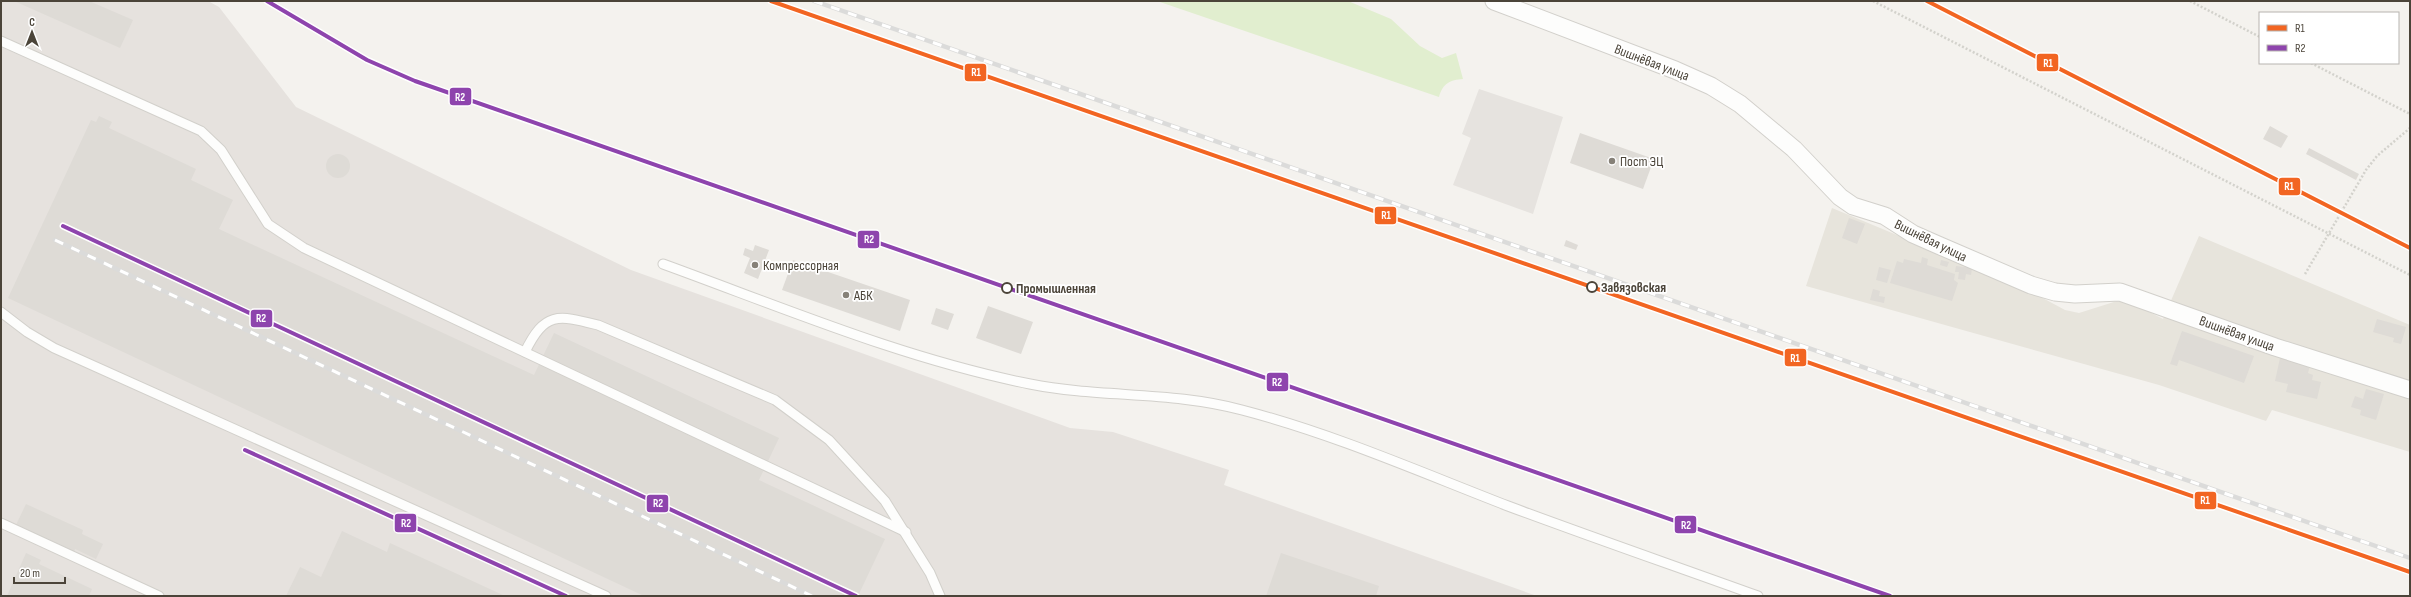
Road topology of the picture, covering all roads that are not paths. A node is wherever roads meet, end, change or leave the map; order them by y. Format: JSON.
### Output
{"nodes":[{"id":1,"x":1494,"y":1,"type":"edge"},
{"id":2,"x":1,"y":41,"type":"edge"},
{"id":3,"x":663,"y":264,"type":"dead end"},
{"id":4,"x":1,"y":312,"type":"edge"},
{"id":5,"x":525,"y":352,"type":"junction"},
{"id":6,"x":2410,"y":390,"type":"edge"},
{"id":7,"x":1,"y":523,"type":"edge"},
{"id":8,"x":906,"y":532,"type":"junction"},
{"id":9,"x":159,"y":596,"type":"edge"},
{"id":10,"x":606,"y":596,"type":"edge"},
{"id":11,"x":940,"y":596,"type":"edge"},
{"id":12,"x":1758,"y":596,"type":"edge"}],
"edges":[{"from":1,"to":6,"type":"street","name":"Вишнёвая улица"},
{"from":2,"to":5,"type":"lane"},
{"from":3,"to":12,"type":"lane"},
{"from":4,"to":10,"type":"lane"},
{"from":5,"to":8,"type":"lane"},
{"from":5,"to":8,"type":"lane"},
{"from":7,"to":9,"type":"lane"},
{"from":8,"to":11,"type":"lane"}]}
